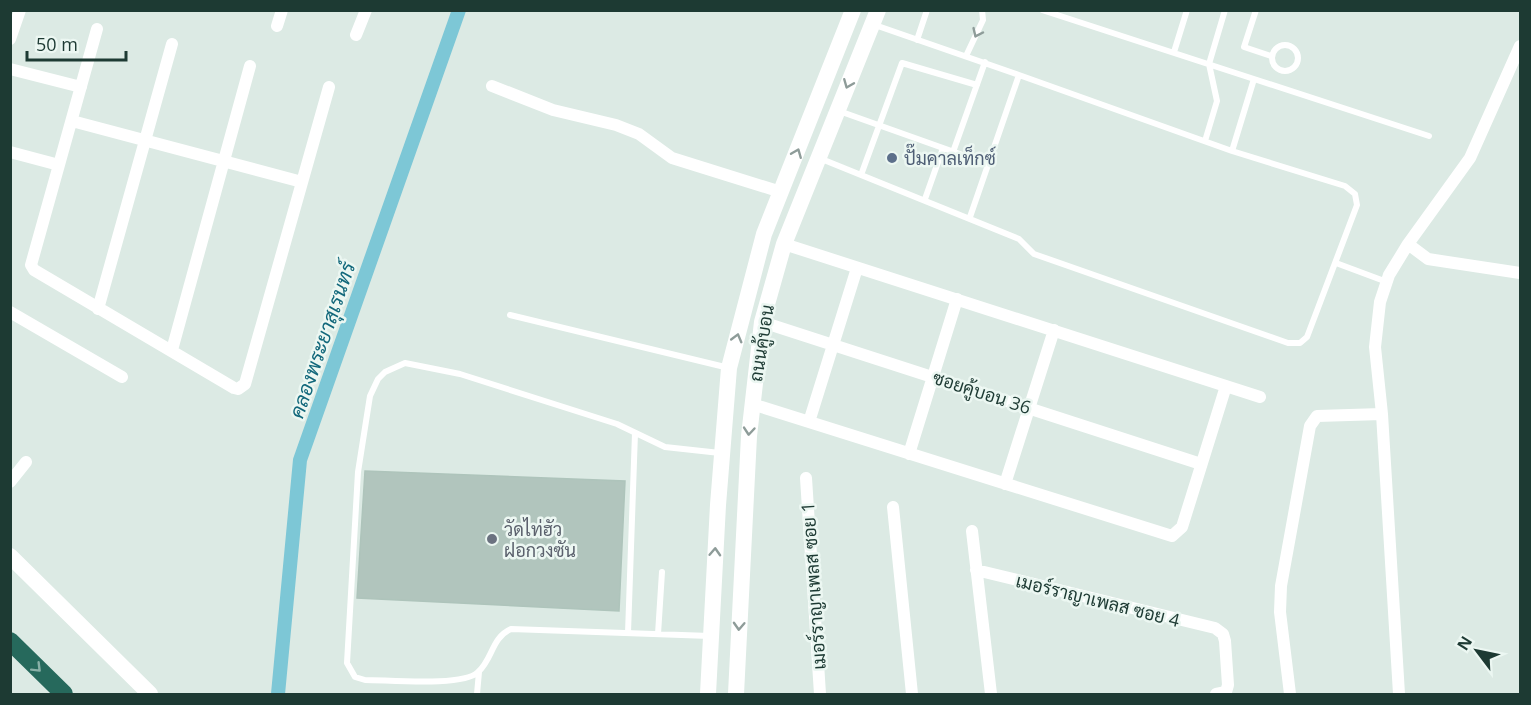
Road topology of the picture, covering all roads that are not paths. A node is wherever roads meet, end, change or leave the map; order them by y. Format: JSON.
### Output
{"nodes":[{"id":1,"x":20,"y":10,"type":"edge"},
{"id":2,"x":282,"y":10,"type":"edge"},
{"id":3,"x":366,"y":10,"type":"edge"},
{"id":4,"x":853,"y":10,"type":"edge"},
{"id":5,"x":927,"y":10,"type":"edge"},
{"id":6,"x":982,"y":10,"type":"edge"},
{"id":7,"x":1042,"y":10,"type":"edge"},
{"id":8,"x":1187,"y":10,"type":"edge"},
{"id":9,"x":1225,"y":10,"type":"edge"},
{"id":10,"x":1256,"y":10,"type":"edge"},
{"id":11,"x":875,"y":17,"type":"edge"},
{"id":12,"x":277,"y":26,"type":"dead end"},
{"id":13,"x":97,"y":29,"type":"dead end"},
{"id":14,"x":356,"y":35,"type":"dead end"},
{"id":15,"x":10,"y":39,"type":"edge"},
{"id":16,"x":917,"y":40,"type":"junction"},
{"id":17,"x":841,"y":42,"type":"junction"},
{"id":18,"x":172,"y":44,"type":"dead end"},
{"id":19,"x":1521,"y":46,"type":"edge"},
{"id":20,"x":862,"y":50,"type":"junction"},
{"id":21,"x":1174,"y":52,"type":"junction"},
{"id":22,"x":966,"y":56,"type":"junction"},
{"id":23,"x":1272,"y":56,"type":"junction"},
{"id":24,"x":985,"y":62,"type":"junction"},
{"id":25,"x":1209,"y":64,"type":"junction"},
{"id":26,"x":250,"y":66,"type":"dead end"},
{"id":27,"x":10,"y":69,"type":"edge"},
{"id":28,"x":1279,"y":70,"type":"junction"},
{"id":29,"x":1019,"y":75,"type":"junction"},
{"id":30,"x":1254,"y":79,"type":"junction"},
{"id":31,"x":977,"y":85,"type":"junction"},
{"id":32,"x":1276,"y":85,"type":"junction"},
{"id":33,"x":492,"y":86,"type":"dead end"},
{"id":34,"x":81,"y":87,"type":"junction"},
{"id":35,"x":329,"y":87,"type":"dead end"},
{"id":36,"x":837,"y":110,"type":"junction"},
{"id":37,"x":72,"y":121,"type":"junction"},
{"id":38,"x":879,"y":126,"type":"junction"},
{"id":39,"x":1429,"y":136,"type":"dead end"},
{"id":40,"x":144,"y":141,"type":"junction"},
{"id":41,"x":1205,"y":141,"type":"junction"},
{"id":42,"x":943,"y":148,"type":"junction"},
{"id":43,"x":1232,"y":151,"type":"junction"},
{"id":44,"x":10,"y":152,"type":"edge"},
{"id":45,"x":952,"y":152,"type":"junction"},
{"id":46,"x":819,"y":157,"type":"junction"},
{"id":47,"x":222,"y":162,"type":"junction"},
{"id":48,"x":988,"y":164,"type":"junction"},
{"id":49,"x":59,"y":165,"type":"junction"},
{"id":50,"x":861,"y":176,"type":"junction"},
{"id":51,"x":302,"y":182,"type":"junction"},
{"id":52,"x":781,"y":192,"type":"junction"},
{"id":53,"x":925,"y":199,"type":"junction"},
{"id":54,"x":970,"y":217,"type":"junction"},
{"id":55,"x":784,"y":244,"type":"junction"},
{"id":56,"x":1408,"y":244,"type":"junction"},
{"id":57,"x":1336,"y":264,"type":"junction"},
{"id":58,"x":857,"y":268,"type":"junction"},
{"id":59,"x":1521,"y":273,"type":"edge"},
{"id":60,"x":1387,"y":282,"type":"junction"},
{"id":61,"x":957,"y":299,"type":"junction"},
{"id":62,"x":98,"y":309,"type":"junction"},
{"id":63,"x":10,"y":312,"type":"edge"},
{"id":64,"x":510,"y":315,"type":"dead end"},
{"id":65,"x":762,"y":322,"type":"junction"},
{"id":66,"x":1054,"y":330,"type":"junction"},
{"id":67,"x":833,"y":345,"type":"junction"},
{"id":68,"x":172,"y":350,"type":"junction"},
{"id":69,"x":729,"y":368,"type":"junction"},
{"id":70,"x":933,"y":376,"type":"junction"},
{"id":71,"x":122,"y":377,"type":"dead end"},
{"id":72,"x":1226,"y":386,"type":"junction"},
{"id":73,"x":1260,"y":397,"type":"dead end"},
{"id":74,"x":752,"y":404,"type":"junction"},
{"id":75,"x":1028,"y":407,"type":"junction"},
{"id":76,"x":1382,"y":414,"type":"junction"},
{"id":77,"x":809,"y":422,"type":"junction"},
{"id":78,"x":635,"y":433,"type":"junction"},
{"id":79,"x":722,"y":454,"type":"junction"},
{"id":80,"x":909,"y":454,"type":"junction"},
{"id":81,"x":26,"y":462,"type":"dead end"},
{"id":82,"x":1201,"y":464,"type":"junction"},
{"id":83,"x":806,"y":478,"type":"dead end"},
{"id":84,"x":10,"y":482,"type":"edge"},
{"id":85,"x":1005,"y":484,"type":"junction"},
{"id":86,"x":893,"y":507,"type":"dead end"},
{"id":87,"x":972,"y":531,"type":"dead end"},
{"id":88,"x":10,"y":556,"type":"edge"},
{"id":89,"x":976,"y":570,"type":"junction"},
{"id":90,"x":662,"y":572,"type":"dead end"},
{"id":91,"x":628,"y":633,"type":"junction"},
{"id":92,"x":658,"y":634,"type":"junction"},
{"id":93,"x":711,"y":636,"type":"junction"},
{"id":94,"x":10,"y":641,"type":"edge"},
{"id":95,"x":479,"y":672,"type":"junction"},
{"id":96,"x":64,"y":694,"type":"edge"},
{"id":97,"x":150,"y":694,"type":"edge"},
{"id":98,"x":477,"y":694,"type":"edge"},
{"id":99,"x":708,"y":694,"type":"edge"},
{"id":100,"x":736,"y":694,"type":"edge"},
{"id":101,"x":820,"y":694,"type":"edge"},
{"id":102,"x":912,"y":694,"type":"edge"},
{"id":103,"x":991,"y":694,"type":"edge"},
{"id":104,"x":1216,"y":694,"type":"edge"},
{"id":105,"x":1223,"y":694,"type":"edge"},
{"id":106,"x":1290,"y":694,"type":"edge"},
{"id":107,"x":1399,"y":694,"type":"edge"}],
"edges":[{"from":1,"to":15,"type":"street"},
{"from":2,"to":12,"type":"street"},
{"from":3,"to":14,"type":"street"},
{"from":4,"to":17,"type":"main road","name":"ถนนคู้บอน"},
{"from":5,"to":16,"type":"lane"},
{"from":6,"to":22,"type":"lane","one_way":true},
{"from":7,"to":21,"type":"lane"},
{"from":8,"to":21,"type":"lane"},
{"from":9,"to":25,"type":"lane"},
{"from":10,"to":23,"type":"lane"},
{"from":11,"to":16,"type":"lane"},
{"from":11,"to":20,"type":"main road","name":"ถนนคู้บอน"},
{"from":13,"to":34,"type":"street"},
{"from":16,"to":22,"type":"lane"},
{"from":17,"to":20,"type":"main road"},
{"from":52,"to":17,"type":"main road","name":"ถนนคู้บอน","one_way":true},
{"from":18,"to":40,"type":"street"},
{"from":19,"to":56,"type":"street"},
{"from":20,"to":36,"type":"main road","name":"ถนนคู้บอน","one_way":true},
{"from":21,"to":25,"type":"lane"},
{"from":22,"to":24,"type":"lane"},
{"from":23,"to":28,"type":"lane"},
{"from":23,"to":28,"type":"lane"},
{"from":24,"to":29,"type":"lane"},
{"from":24,"to":31,"type":"lane"},
{"from":25,"to":30,"type":"lane"},
{"from":25,"to":41,"type":"lane"},
{"from":26,"to":47,"type":"street"},
{"from":27,"to":34,"type":"street"},
{"from":28,"to":32,"type":"lane"},
{"from":29,"to":41,"type":"lane"},
{"from":29,"to":48,"type":"lane"},
{"from":30,"to":32,"type":"lane"},
{"from":30,"to":43,"type":"lane"},
{"from":31,"to":38,"type":"lane"},
{"from":31,"to":45,"type":"lane"},
{"from":32,"to":39,"type":"lane"},
{"from":33,"to":52,"type":"street"},
{"from":34,"to":37,"type":"street"},
{"from":35,"to":51,"type":"street"},
{"from":36,"to":38,"type":"lane"},
{"from":36,"to":46,"type":"main road","name":"ถนนคู้บอน"},
{"from":37,"to":40,"type":"street"},
{"from":37,"to":49,"type":"street"},
{"from":38,"to":42,"type":"lane"},
{"from":38,"to":50,"type":"lane"},
{"from":40,"to":47,"type":"street"},
{"from":40,"to":62,"type":"street"},
{"from":41,"to":43,"type":"lane"},
{"from":42,"to":45,"type":"lane"},
{"from":42,"to":53,"type":"lane"},
{"from":43,"to":57,"type":"lane"},
{"from":44,"to":49,"type":"street"},
{"from":45,"to":48,"type":"lane"},
{"from":46,"to":50,"type":"lane"},
{"from":46,"to":55,"type":"main road","name":"ถนนคู้บอน"},
{"from":47,"to":51,"type":"street"},
{"from":47,"to":68,"type":"street"},
{"from":48,"to":54,"type":"lane"},
{"from":49,"to":62,"type":"street"},
{"from":50,"to":53,"type":"lane"},
{"from":51,"to":68,"type":"street"},
{"from":69,"to":52,"type":"main road","name":"ถนนคู้บอน","one_way":true},
{"from":53,"to":54,"type":"lane"},
{"from":54,"to":57,"type":"lane"},
{"from":55,"to":58,"type":"street"},
{"from":55,"to":65,"type":"main road","name":"ถนนคู้บอน"},
{"from":56,"to":59,"type":"street"},
{"from":56,"to":60,"type":"street"},
{"from":57,"to":60,"type":"lane"},
{"from":58,"to":61,"type":"street"},
{"from":58,"to":67,"type":"street"},
{"from":60,"to":76,"type":"street"},
{"from":61,"to":66,"type":"street"},
{"from":61,"to":70,"type":"street"},
{"from":62,"to":68,"type":"street"},
{"from":63,"to":71,"type":"street"},
{"from":64,"to":69,"type":"lane"},
{"from":65,"to":67,"type":"street","name":"ซอยคู้บอน 36"},
{"from":65,"to":74,"type":"main road","name":"ถนนคู้บอน"},
{"from":66,"to":72,"type":"street"},
{"from":66,"to":75,"type":"street"},
{"from":67,"to":70,"type":"street","name":"ซอยคู้บอน 36"},
{"from":67,"to":77,"type":"street"},
{"from":69,"to":79,"type":"main road","name":"ถนนคู้บอน"},
{"from":70,"to":75,"type":"street","name":"ซอยคู้บอน 36"},
{"from":70,"to":80,"type":"street"},
{"from":72,"to":73,"type":"street"},
{"from":72,"to":82,"type":"street"},
{"from":74,"to":77,"type":"street"},
{"from":74,"to":100,"type":"main road","name":"ถนนคู้บอน","one_way":true},
{"from":75,"to":82,"type":"street","name":"ซอยคู้บอน 36"},
{"from":75,"to":85,"type":"street"},
{"from":76,"to":106,"type":"street"},
{"from":76,"to":107,"type":"street"},
{"from":77,"to":80,"type":"street"},
{"from":78,"to":79,"type":"lane"},
{"from":78,"to":91,"type":"lane"},
{"from":78,"to":95,"type":"lane"},
{"from":93,"to":79,"type":"main road","name":"ถนนคู้บอน","one_way":true},
{"from":80,"to":85,"type":"street"},
{"from":81,"to":84,"type":"street"},
{"from":82,"to":85,"type":"street"},
{"from":83,"to":101,"type":"street","name":"เมอร์ราญาเพลส ซอย 1"},
{"from":86,"to":102,"type":"street"},
{"from":87,"to":89,"type":"street"},
{"from":88,"to":97,"type":"main road"},
{"from":89,"to":103,"type":"street"},
{"from":89,"to":105,"type":"street","name":"เมอร์ราญาเพลส ซอย 4"},
{"from":90,"to":92,"type":"lane"},
{"from":91,"to":92,"type":"lane"},
{"from":91,"to":95,"type":"lane"},
{"from":92,"to":93,"type":"lane"},
{"from":93,"to":99,"type":"main road","name":"ถนนคู้บอน"},
{"from":94,"to":96,"type":"highway","one_way":true},
{"from":95,"to":98,"type":"lane"},
{"from":104,"to":105,"type":"street"}]}
